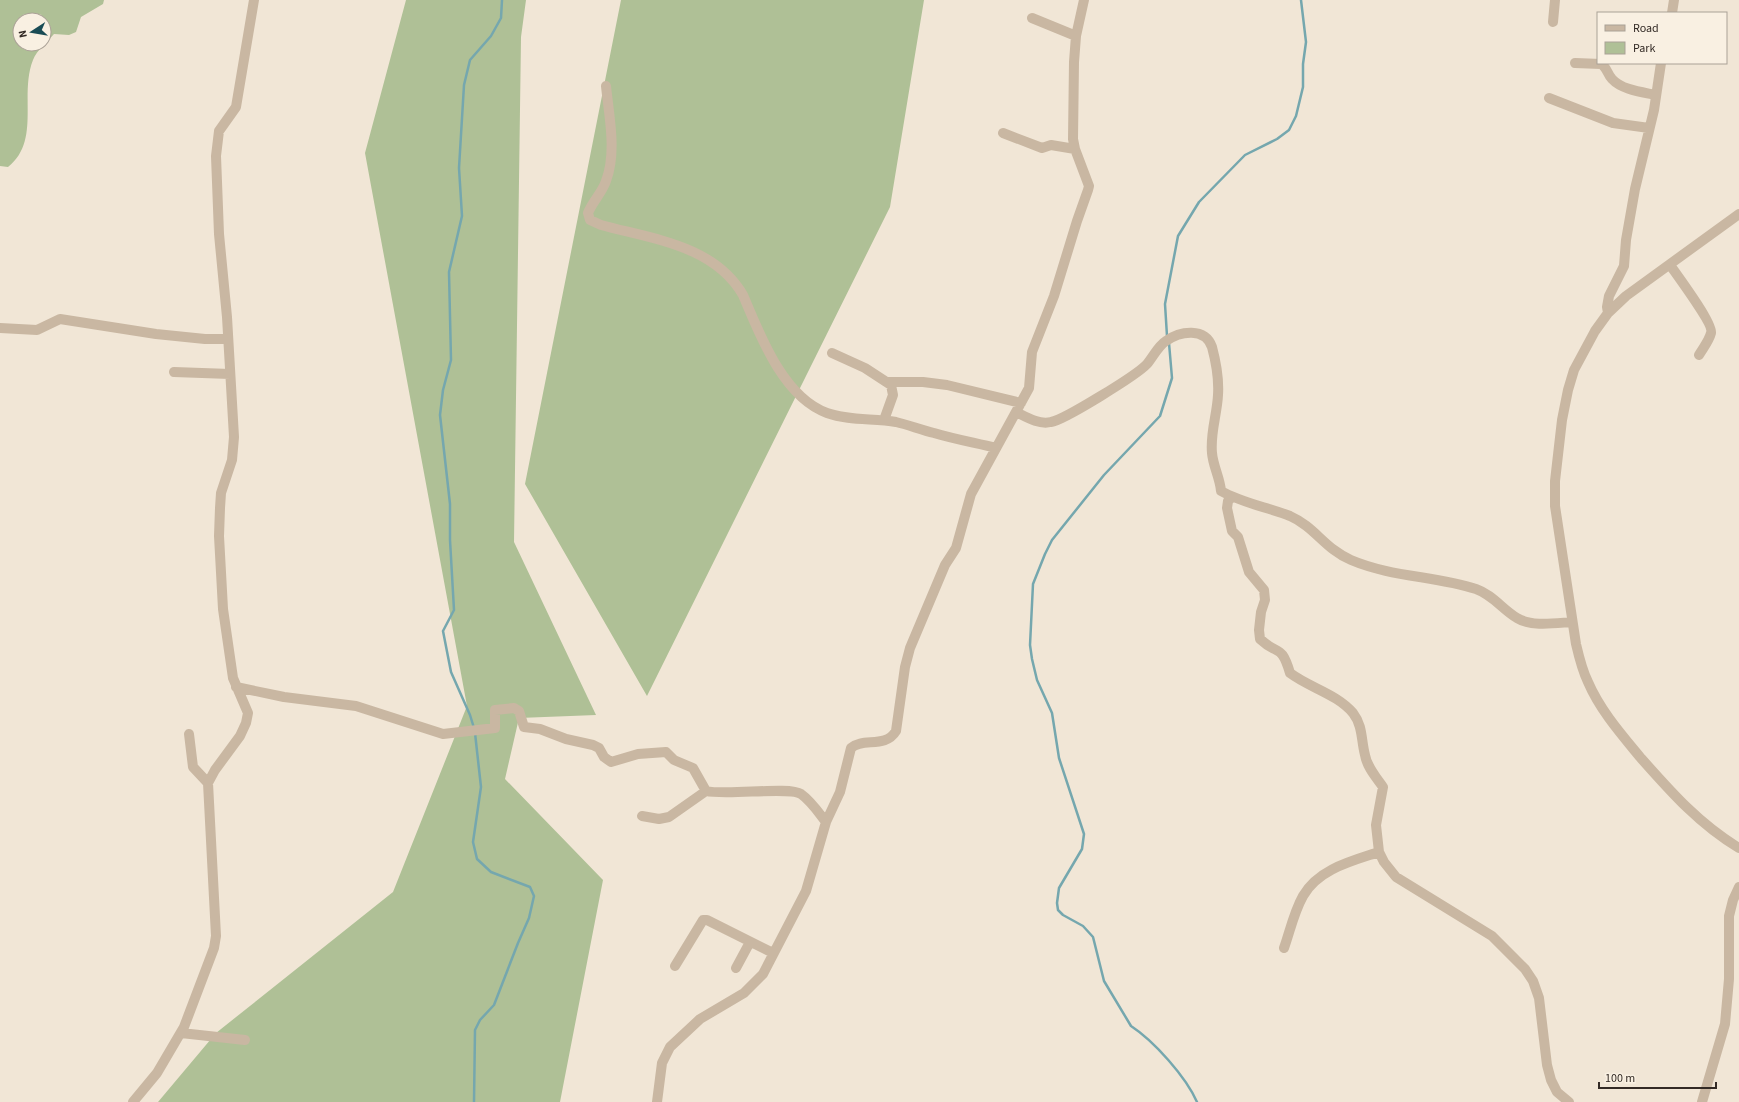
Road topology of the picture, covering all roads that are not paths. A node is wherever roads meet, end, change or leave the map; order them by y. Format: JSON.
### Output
{"nodes":[{"id":1,"x":254,"y":0,"type":"edge"},
{"id":2,"x":1084,"y":0,"type":"edge"},
{"id":3,"x":1555,"y":0,"type":"edge"},
{"id":4,"x":1674,"y":0,"type":"edge"},
{"id":5,"x":1672,"y":12,"type":"edge"},
{"id":6,"x":1032,"y":18,"type":"dead end"},
{"id":7,"x":1553,"y":22,"type":"dead end"},
{"id":8,"x":1076,"y":36,"type":"junction"},
{"id":9,"x":1575,"y":63,"type":"dead end"},
{"id":10,"x":1597,"y":64,"type":"edge"},
{"id":11,"x":1602,"y":64,"type":"edge"},
{"id":12,"x":1661,"y":64,"type":"edge"},
{"id":13,"x":606,"y":86,"type":"dead end"},
{"id":14,"x":1656,"y":95,"type":"junction"},
{"id":15,"x":1549,"y":98,"type":"dead end"},
{"id":16,"x":1649,"y":128,"type":"junction"},
{"id":17,"x":1003,"y":133,"type":"dead end"},
{"id":18,"x":1075,"y":149,"type":"junction"},
{"id":19,"x":1739,"y":214,"type":"edge"},
{"id":20,"x":1670,"y":265,"type":"junction"},
{"id":21,"x":1608,"y":313,"type":"junction"},
{"id":22,"x":0,"y":328,"type":"edge"},
{"id":23,"x":228,"y":339,"type":"junction"},
{"id":24,"x":832,"y":354,"type":"dead end"},
{"id":25,"x":1699,"y":355,"type":"dead end"},
{"id":26,"x":174,"y":372,"type":"dead end"},
{"id":27,"x":230,"y":374,"type":"junction"},
{"id":28,"x":889,"y":382,"type":"junction"},
{"id":29,"x":1021,"y":403,"type":"junction"},
{"id":30,"x":1016,"y":412,"type":"junction"},
{"id":31,"x":884,"y":420,"type":"junction"},
{"id":32,"x":996,"y":448,"type":"junction"},
{"id":33,"x":1232,"y":497,"type":"junction"},
{"id":34,"x":1572,"y":622,"type":"junction"},
{"id":35,"x":236,"y":687,"type":"junction"},
{"id":36,"x":189,"y":734,"type":"dead end"},
{"id":37,"x":208,"y":783,"type":"junction"},
{"id":38,"x":706,"y":791,"type":"junction"},
{"id":39,"x":642,"y":816,"type":"dead end"},
{"id":40,"x":826,"y":822,"type":"junction"},
{"id":41,"x":1739,"y":848,"type":"edge"},
{"id":42,"x":1379,"y":852,"type":"junction"},
{"id":43,"x":1739,"y":887,"type":"edge"},
{"id":44,"x":750,"y":942,"type":"junction"},
{"id":45,"x":1284,"y":948,"type":"dead end"},
{"id":46,"x":773,"y":953,"type":"junction"},
{"id":47,"x":675,"y":966,"type":"dead end"},
{"id":48,"x":736,"y":968,"type":"dead end"},
{"id":49,"x":181,"y":1033,"type":"junction"},
{"id":50,"x":246,"y":1040,"type":"dead end"},
{"id":51,"x":133,"y":1102,"type":"edge"},
{"id":52,"x":657,"y":1102,"type":"edge"},
{"id":53,"x":1570,"y":1102,"type":"edge"},
{"id":54,"x":1702,"y":1102,"type":"edge"}],
"edges":[{"from":1,"to":23,"type":"street"},
{"from":2,"to":8,"type":"street"},
{"from":3,"to":7,"type":"street"},
{"from":4,"to":5,"type":"street"},
{"from":6,"to":8,"type":"street"},
{"from":8,"to":18,"type":"street"},
{"from":9,"to":10,"type":"street"},
{"from":11,"to":14,"type":"street"},
{"from":12,"to":14,"type":"street"},
{"from":13,"to":31,"type":"street"},
{"from":14,"to":16,"type":"street"},
{"from":15,"to":16,"type":"street"},
{"from":16,"to":21,"type":"street"},
{"from":17,"to":18,"type":"street"},
{"from":18,"to":29,"type":"street"},
{"from":19,"to":20,"type":"street"},
{"from":20,"to":21,"type":"street"},
{"from":20,"to":25,"type":"street"},
{"from":21,"to":34,"type":"street"},
{"from":22,"to":23,"type":"street"},
{"from":23,"to":27,"type":"street"},
{"from":24,"to":28,"type":"street"},
{"from":26,"to":27,"type":"street"},
{"from":27,"to":35,"type":"street"},
{"from":28,"to":29,"type":"street"},
{"from":28,"to":31,"type":"street"},
{"from":29,"to":30,"type":"street"},
{"from":30,"to":32,"type":"street"},
{"from":30,"to":33,"type":"street"},
{"from":31,"to":32,"type":"street"},
{"from":32,"to":40,"type":"street"},
{"from":33,"to":34,"type":"street"},
{"from":33,"to":42,"type":"street"},
{"from":34,"to":41,"type":"street"},
{"from":35,"to":37,"type":"street"},
{"from":35,"to":38,"type":"street"},
{"from":36,"to":37,"type":"street"},
{"from":37,"to":49,"type":"street"},
{"from":38,"to":39,"type":"street"},
{"from":38,"to":40,"type":"street"},
{"from":40,"to":46,"type":"street"},
{"from":42,"to":45,"type":"street"},
{"from":42,"to":53,"type":"street"},
{"from":43,"to":54,"type":"street"},
{"from":44,"to":46,"type":"street"},
{"from":44,"to":47,"type":"street"},
{"from":44,"to":48,"type":"street"},
{"from":46,"to":52,"type":"street"},
{"from":49,"to":50,"type":"street"},
{"from":49,"to":51,"type":"street"}]}
